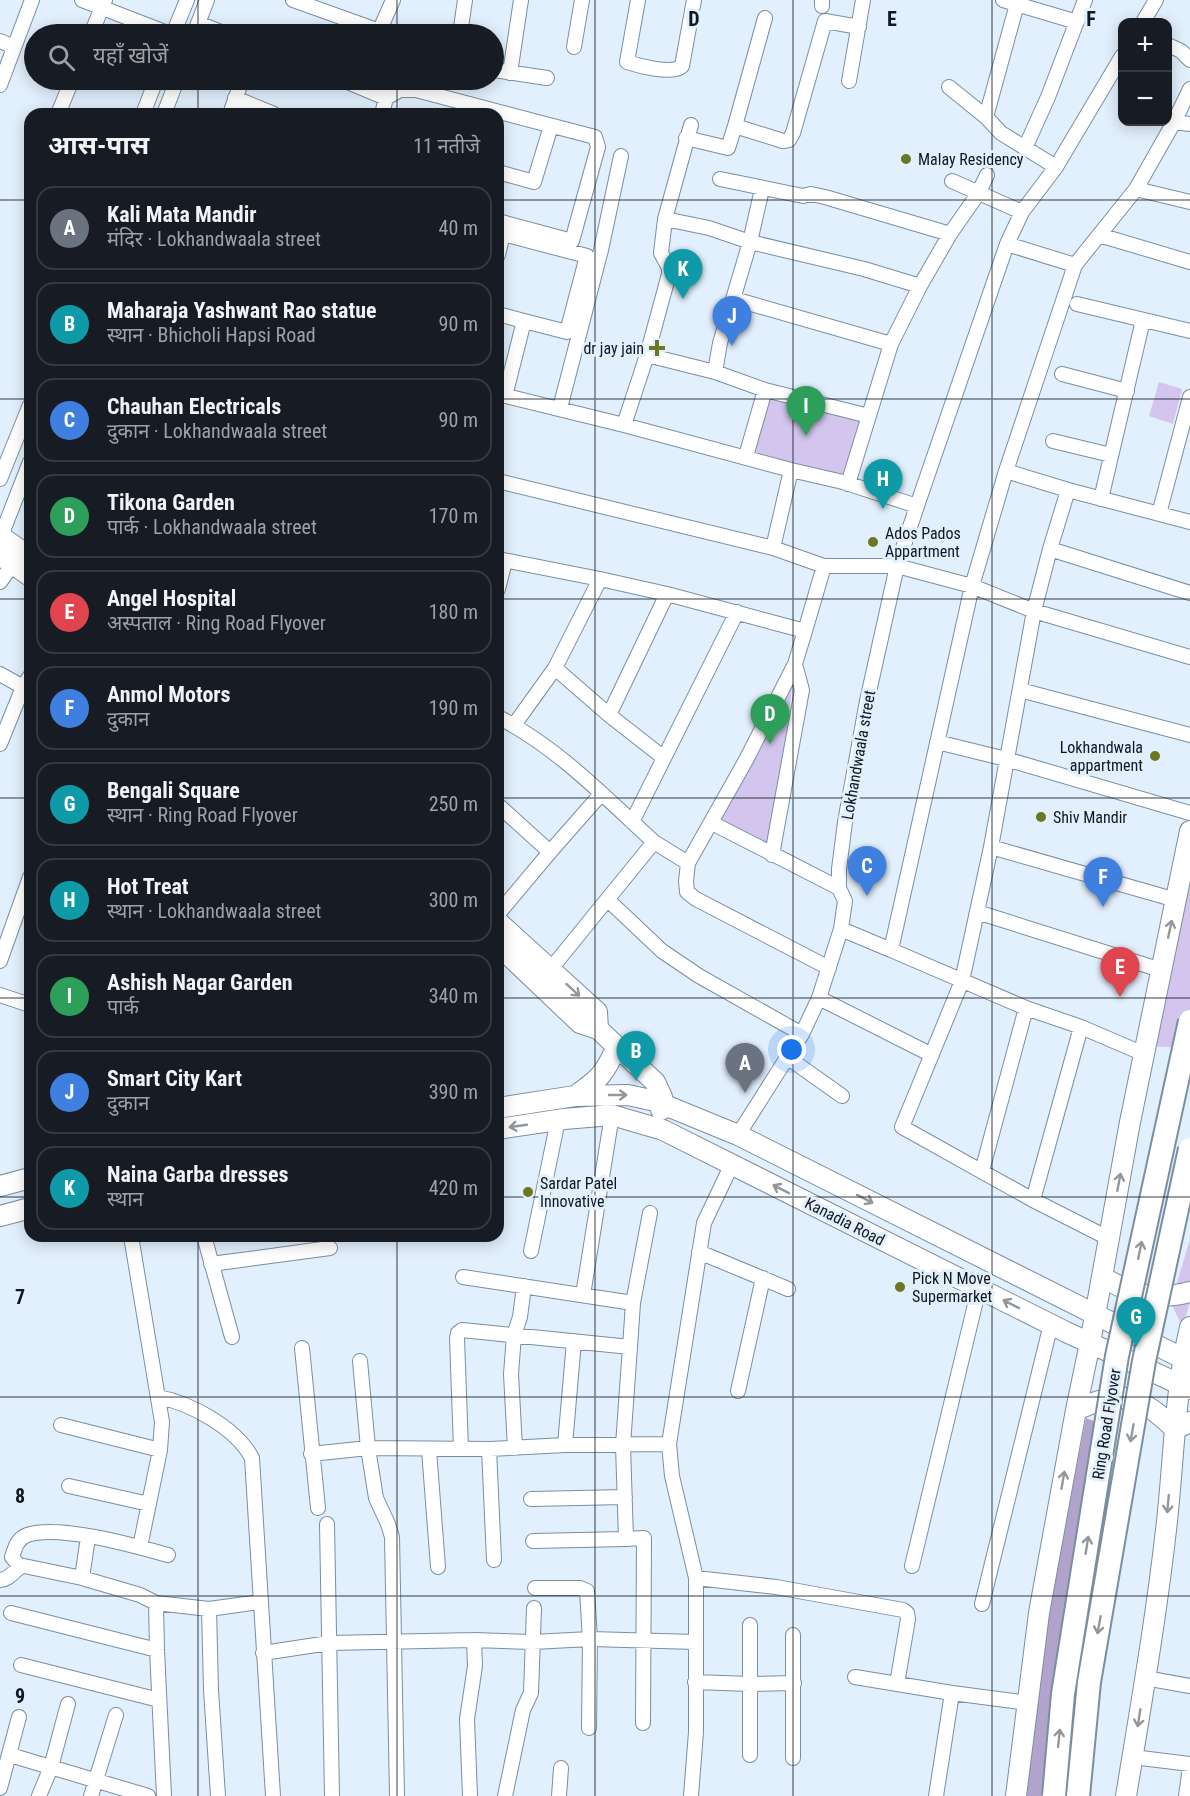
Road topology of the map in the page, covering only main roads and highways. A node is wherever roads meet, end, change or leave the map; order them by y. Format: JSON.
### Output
{"nodes":[{"id":1,"x":1190,"y":1021,"type":"edge"},
{"id":2,"x":1190,"y":1149,"type":"edge"},
{"id":3,"x":1054,"y":1796,"type":"edge"},
{"id":4,"x":1078,"y":1796,"type":"edge"}],
"edges":[{"from":3,"to":1,"type":"main road","name":"Ring Road Flyover","one_way":true,"bridge":true},
{"from":2,"to":4,"type":"main road","name":"Ring Road Flyover","one_way":true,"bridge":true}]}
